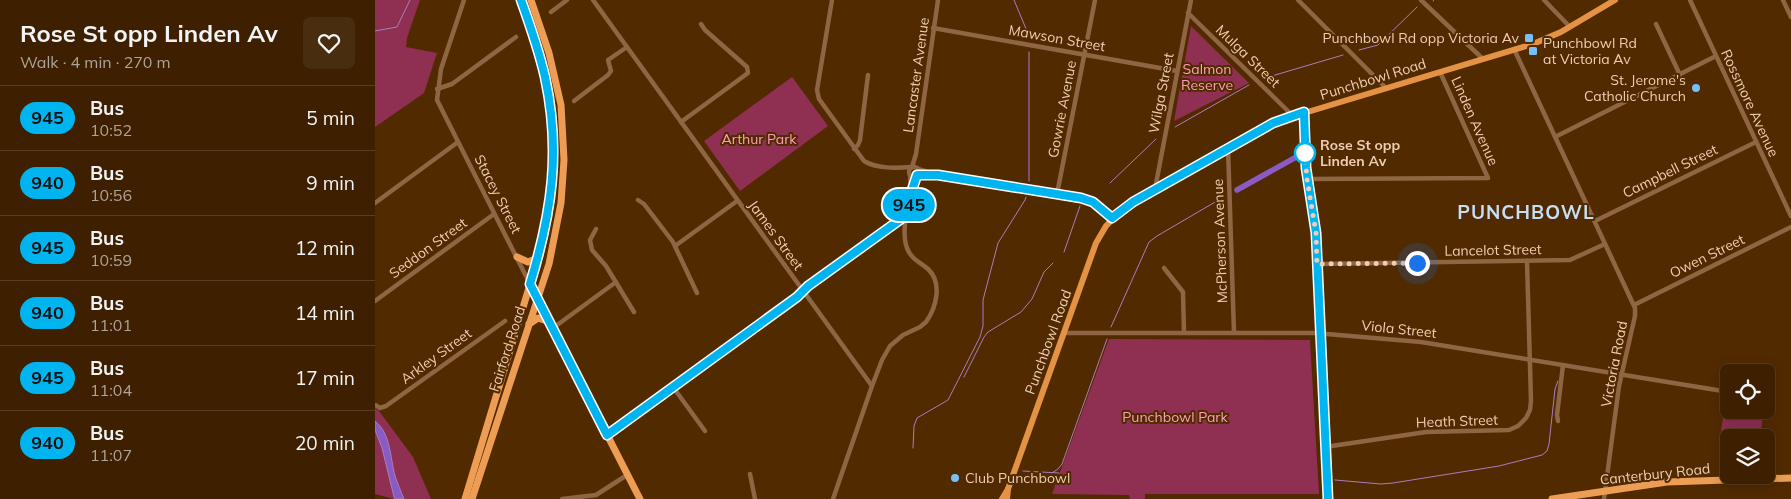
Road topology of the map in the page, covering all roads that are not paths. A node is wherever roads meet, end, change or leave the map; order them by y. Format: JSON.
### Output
{"nodes":[{"id":1,"x":464,"y":0,"type":"edge"},
{"id":2,"x":521,"y":0,"type":"edge"},
{"id":3,"x":531,"y":0,"type":"edge"},
{"id":4,"x":567,"y":0,"type":"edge"},
{"id":5,"x":593,"y":0,"type":"edge"},
{"id":6,"x":832,"y":0,"type":"edge"},
{"id":7,"x":937,"y":0,"type":"edge"},
{"id":8,"x":1095,"y":0,"type":"edge"},
{"id":9,"x":1191,"y":0,"type":"edge"},
{"id":10,"x":1298,"y":0,"type":"edge"},
{"id":11,"x":1421,"y":0,"type":"edge"},
{"id":12,"x":1544,"y":0,"type":"edge"},
{"id":13,"x":1615,"y":0,"type":"edge"},
{"id":14,"x":1783,"y":0,"type":"edge"},
{"id":15,"x":1691,"y":2,"type":"edge"},
{"id":16,"x":551,"y":12,"type":"dead end"},
{"id":17,"x":1188,"y":13,"type":"junction"},
{"id":18,"x":1791,"y":17,"type":"edge"},
{"id":19,"x":701,"y":24,"type":"dead end"},
{"id":20,"x":1656,"y":24,"type":"dead end"},
{"id":21,"x":1570,"y":27,"type":"junction"},
{"id":22,"x":933,"y":28,"type":"junction"},
{"id":23,"x":516,"y":37,"type":"dead end"},
{"id":24,"x":627,"y":47,"type":"junction"},
{"id":25,"x":1514,"y":49,"type":"junction"},
{"id":26,"x":1084,"y":54,"type":"junction"},
{"id":27,"x":1716,"y":56,"type":"junction"},
{"id":28,"x":1483,"y":59,"type":"junction"},
{"id":29,"x":1177,"y":71,"type":"junction"},
{"id":30,"x":1440,"y":72,"type":"junction"},
{"id":31,"x":867,"y":75,"type":"dead end"},
{"id":32,"x":1680,"y":75,"type":"junction"},
{"id":33,"x":1387,"y":88,"type":"junction"},
{"id":34,"x":437,"y":89,"type":"junction"},
{"id":35,"x":574,"y":101,"type":"dead end"},
{"id":36,"x":1304,"y":112,"type":"junction"},
{"id":37,"x":1293,"y":116,"type":"junction"},
{"id":38,"x":681,"y":122,"type":"junction"},
{"id":39,"x":1555,"y":136,"type":"junction"},
{"id":40,"x":458,"y":142,"type":"junction"},
{"id":41,"x":1756,"y":142,"type":"junction"},
{"id":42,"x":1228,"y":148,"type":"junction"},
{"id":43,"x":854,"y":149,"type":"junction"},
{"id":44,"x":916,"y":154,"type":"junction"},
{"id":45,"x":911,"y":167,"type":"junction"},
{"id":46,"x":894,"y":168,"type":"junction"},
{"id":47,"x":918,"y":168,"type":"junction"},
{"id":48,"x":910,"y":174,"type":"junction"},
{"id":49,"x":938,"y":175,"type":"junction"},
{"id":50,"x":917,"y":176,"type":"junction"},
{"id":51,"x":1307,"y":179,"type":"junction"},
{"id":52,"x":1155,"y":189,"type":"junction"},
{"id":53,"x":911,"y":193,"type":"junction"},
{"id":54,"x":1057,"y":194,"type":"junction"},
{"id":55,"x":638,"y":200,"type":"dead end"},
{"id":56,"x":737,"y":200,"type":"junction"},
{"id":57,"x":375,"y":203,"type":"edge"},
{"id":58,"x":494,"y":214,"type":"junction"},
{"id":59,"x":908,"y":214,"type":"junction"},
{"id":60,"x":1791,"y":216,"type":"edge"},
{"id":61,"x":1112,"y":218,"type":"junction"},
{"id":62,"x":1595,"y":221,"type":"junction"},
{"id":63,"x":1791,"y":227,"type":"edge"},
{"id":64,"x":596,"y":229,"type":"dead end"},
{"id":65,"x":1605,"y":244,"type":"junction"},
{"id":66,"x":675,"y":246,"type":"junction"},
{"id":67,"x":517,"y":258,"type":"junction"},
{"id":68,"x":538,"y":258,"type":"junction"},
{"id":69,"x":1527,"y":261,"type":"junction"},
{"id":70,"x":1317,"y":264,"type":"junction"},
{"id":71,"x":1164,"y":268,"type":"dead end"},
{"id":72,"x":616,"y":282,"type":"junction"},
{"id":73,"x":530,"y":284,"type":"junction"},
{"id":74,"x":803,"y":291,"type":"junction"},
{"id":75,"x":697,"y":293,"type":"dead end"},
{"id":76,"x":537,"y":298,"type":"junction"},
{"id":77,"x":375,"y":301,"type":"edge"},
{"id":78,"x":1634,"y":305,"type":"junction"},
{"id":79,"x":634,"y":312,"type":"dead end"},
{"id":80,"x":505,"y":321,"type":"dead end"},
{"id":81,"x":528,"y":324,"type":"junction"},
{"id":82,"x":551,"y":325,"type":"junction"},
{"id":83,"x":1184,"y":332,"type":"junction"},
{"id":84,"x":1234,"y":332,"type":"junction"},
{"id":85,"x":1064,"y":333,"type":"junction"},
{"id":86,"x":1320,"y":333,"type":"junction"},
{"id":87,"x":1531,"y":360,"type":"junction"},
{"id":88,"x":1563,"y":365,"type":"junction"},
{"id":89,"x":1621,"y":374,"type":"junction"},
{"id":90,"x":872,"y":386,"type":"junction"},
{"id":91,"x":673,"y":387,"type":"junction"},
{"id":92,"x":1720,"y":390,"type":"edge"},
{"id":93,"x":375,"y":405,"type":"edge"},
{"id":94,"x":1558,"y":421,"type":"dead end"},
{"id":95,"x":705,"y":431,"type":"dead end"},
{"id":96,"x":607,"y":435,"type":"junction"},
{"id":97,"x":1325,"y":447,"type":"junction"},
{"id":98,"x":750,"y":474,"type":"dead end"},
{"id":99,"x":627,"y":475,"type":"junction"},
{"id":100,"x":1791,"y":478,"type":"edge"},
{"id":101,"x":1007,"y":489,"type":"junction"},
{"id":102,"x":1605,"y":495,"type":"edge"},
{"id":103,"x":465,"y":499,"type":"edge"},
{"id":104,"x":472,"y":499,"type":"edge"},
{"id":105,"x":563,"y":499,"type":"edge"},
{"id":106,"x":639,"y":499,"type":"edge"},
{"id":107,"x":755,"y":499,"type":"edge"},
{"id":108,"x":833,"y":499,"type":"edge"},
{"id":109,"x":1002,"y":499,"type":"edge"},
{"id":110,"x":1007,"y":499,"type":"edge"},
{"id":111,"x":1328,"y":499,"type":"edge"},
{"id":112,"x":1552,"y":499,"type":"edge"}],
"edges":[{"from":1,"to":34,"type":"street","name":"Stacey Street"},
{"from":2,"to":68,"type":"highway","name":"Fairford Road"},
{"from":3,"to":76,"type":"highway","name":"Fairford Road"},
{"from":4,"to":16,"type":"street"},
{"from":5,"to":24,"type":"street","name":"James Street"},
{"from":6,"to":43,"type":"street"},
{"from":7,"to":22,"type":"street","name":"Lancaster Avenue"},
{"from":8,"to":26,"type":"street","name":"Gowrie Avenue"},
{"from":9,"to":17,"type":"street","name":"Wilga Street"},
{"from":10,"to":33,"type":"street"},
{"from":11,"to":28,"type":"street"},
{"from":12,"to":21,"type":"street"},
{"from":13,"to":21,"type":"main road","name":"Punchbowl Road"},
{"from":14,"to":18,"type":"street"},
{"from":15,"to":27,"type":"street","name":"Rossmore Avenue"},
{"from":17,"to":29,"type":"street","name":"Wilga Street"},
{"from":17,"to":37,"type":"street","name":"Mulga Street"},
{"from":19,"to":38,"type":"street"},
{"from":20,"to":32,"type":"street"},
{"from":21,"to":25,"type":"main road","name":"Punchbowl Road"},
{"from":22,"to":26,"type":"street","name":"Mawson Street"},
{"from":22,"to":44,"type":"street","name":"Lancaster Avenue"},
{"from":23,"to":34,"type":"street"},
{"from":24,"to":35,"type":"street"},
{"from":24,"to":38,"type":"street","name":"James Street"},
{"from":25,"to":28,"type":"main road","name":"Punchbowl Road"},
{"from":25,"to":39,"type":"street","name":"Victoria Road"},
{"from":26,"to":29,"type":"street","name":"Mawson Street"},
{"from":26,"to":54,"type":"street","name":"Gowrie Avenue"},
{"from":27,"to":32,"type":"street"},
{"from":27,"to":41,"type":"street","name":"Rossmore Avenue"},
{"from":28,"to":30,"type":"main road","name":"Punchbowl Road"},
{"from":29,"to":52,"type":"street","name":"Wilga Street"},
{"from":30,"to":33,"type":"main road","name":"Punchbowl Road"},
{"from":30,"to":51,"type":"street","name":"Linden Avenue"},
{"from":31,"to":43,"type":"street"},
{"from":32,"to":39,"type":"street"},
{"from":33,"to":36,"type":"main road","name":"Punchbowl Road"},
{"from":34,"to":40,"type":"street","name":"Stacey Street"},
{"from":36,"to":37,"type":"main road","name":"Punchbowl Road"},
{"from":36,"to":51,"type":"street"},
{"from":37,"to":42,"type":"main road","name":"Punchbowl Road"},
{"from":38,"to":56,"type":"street","name":"James Street"},
{"from":39,"to":62,"type":"street","name":"Victoria Road"},
{"from":40,"to":57,"type":"street"},
{"from":40,"to":58,"type":"street","name":"Stacey Street"},
{"from":41,"to":60,"type":"street","name":"Rossmore Avenue"},
{"from":41,"to":62,"type":"street","name":"Campbell Street"},
{"from":42,"to":52,"type":"main road","name":"Punchbowl Road"},
{"from":42,"to":84,"type":"street","name":"McPherson Avenue"},
{"from":43,"to":46,"type":"street"},
{"from":44,"to":45,"type":"street","name":"Lancaster Avenue"},
{"from":44,"to":47,"type":"street","name":"Lancaster Avenue"},
{"from":45,"to":46,"type":"street"},
{"from":45,"to":47,"type":"street"},
{"from":45,"to":48,"type":"street","name":"Lancaster Avenue"},
{"from":46,"to":48,"type":"street"},
{"from":47,"to":49,"type":"street"},
{"from":47,"to":50,"type":"street","name":"Lancaster Avenue"},
{"from":48,"to":50,"type":"street"},
{"from":48,"to":53,"type":"street"},
{"from":49,"to":50,"type":"street"},
{"from":49,"to":54,"type":"street"},
{"from":50,"to":53,"type":"street"},
{"from":51,"to":70,"type":"street"},
{"from":52,"to":61,"type":"main road","name":"Punchbowl Road"},
{"from":53,"to":59,"type":"street"},
{"from":54,"to":61,"type":"street"},
{"from":55,"to":66,"type":"street"},
{"from":56,"to":66,"type":"street"},
{"from":56,"to":74,"type":"street","name":"James Street"},
{"from":58,"to":67,"type":"street","name":"Stacey Street"},
{"from":58,"to":77,"type":"street","name":"Seddon Street"},
{"from":59,"to":74,"type":"street"},
{"from":59,"to":90,"type":"street"},
{"from":61,"to":85,"type":"main road","name":"Punchbowl Road"},
{"from":62,"to":65,"type":"street","name":"Victoria Road"},
{"from":63,"to":78,"type":"street","name":"Owen Street"},
{"from":64,"to":72,"type":"street"},
{"from":65,"to":69,"type":"street","name":"Lancelot Street"},
{"from":65,"to":78,"type":"street","name":"Victoria Road"},
{"from":66,"to":75,"type":"street"},
{"from":67,"to":68,"type":"highway"},
{"from":67,"to":73,"type":"street","name":"Stacey Street"},
{"from":68,"to":73,"type":"highway","name":"Fairford Road"},
{"from":69,"to":70,"type":"street","name":"Lancelot Street"},
{"from":69,"to":87,"type":"street","name":"Heath Street"},
{"from":70,"to":86,"type":"street"},
{"from":71,"to":83,"type":"street"},
{"from":72,"to":79,"type":"street"},
{"from":72,"to":82,"type":"street"},
{"from":73,"to":76,"type":"highway","name":"Stacey Street"},
{"from":73,"to":103,"type":"highway","name":"Fairford Road"},
{"from":74,"to":90,"type":"street","name":"James Street"},
{"from":74,"to":91,"type":"street"},
{"from":76,"to":81,"type":"highway","name":"Fairford Road"},
{"from":76,"to":82,"type":"highway","name":"Stacey Street"},
{"from":78,"to":89,"type":"street","name":"Victoria Road"},
{"from":80,"to":93,"type":"street","name":"Arkley Street"},
{"from":81,"to":82,"type":"highway"},
{"from":81,"to":104,"type":"highway","name":"Fairford Road"},
{"from":82,"to":96,"type":"highway","name":"Stacey Street"},
{"from":83,"to":84,"type":"street","name":"Viola Street"},
{"from":83,"to":85,"type":"street","name":"Viola Street"},
{"from":84,"to":86,"type":"street","name":"Viola Street"},
{"from":85,"to":101,"type":"main road","name":"Punchbowl Road"},
{"from":86,"to":87,"type":"street","name":"Viola Street"},
{"from":86,"to":97,"type":"street"},
{"from":87,"to":88,"type":"street","name":"Viola Street"},
{"from":87,"to":97,"type":"street","name":"Heath Street"},
{"from":88,"to":89,"type":"street","name":"Viola Street"},
{"from":88,"to":94,"type":"street"},
{"from":89,"to":92,"type":"street","name":"Viola Street"},
{"from":89,"to":102,"type":"street","name":"Victoria Road"},
{"from":90,"to":108,"type":"street"},
{"from":91,"to":95,"type":"street"},
{"from":91,"to":96,"type":"street"},
{"from":96,"to":99,"type":"highway","name":"Stacey Street"},
{"from":97,"to":111,"type":"street"},
{"from":98,"to":107,"type":"street"},
{"from":99,"to":105,"type":"street"},
{"from":99,"to":106,"type":"highway","name":"Stacey Street"},
{"from":100,"to":102,"type":"highway","name":"Canterbury Road"},
{"from":101,"to":109,"type":"main road","name":"Punchbowl Road"},
{"from":101,"to":110,"type":"main road","name":"Punchbowl Road"},
{"from":102,"to":112,"type":"highway","name":"Canterbury Road"}]}
